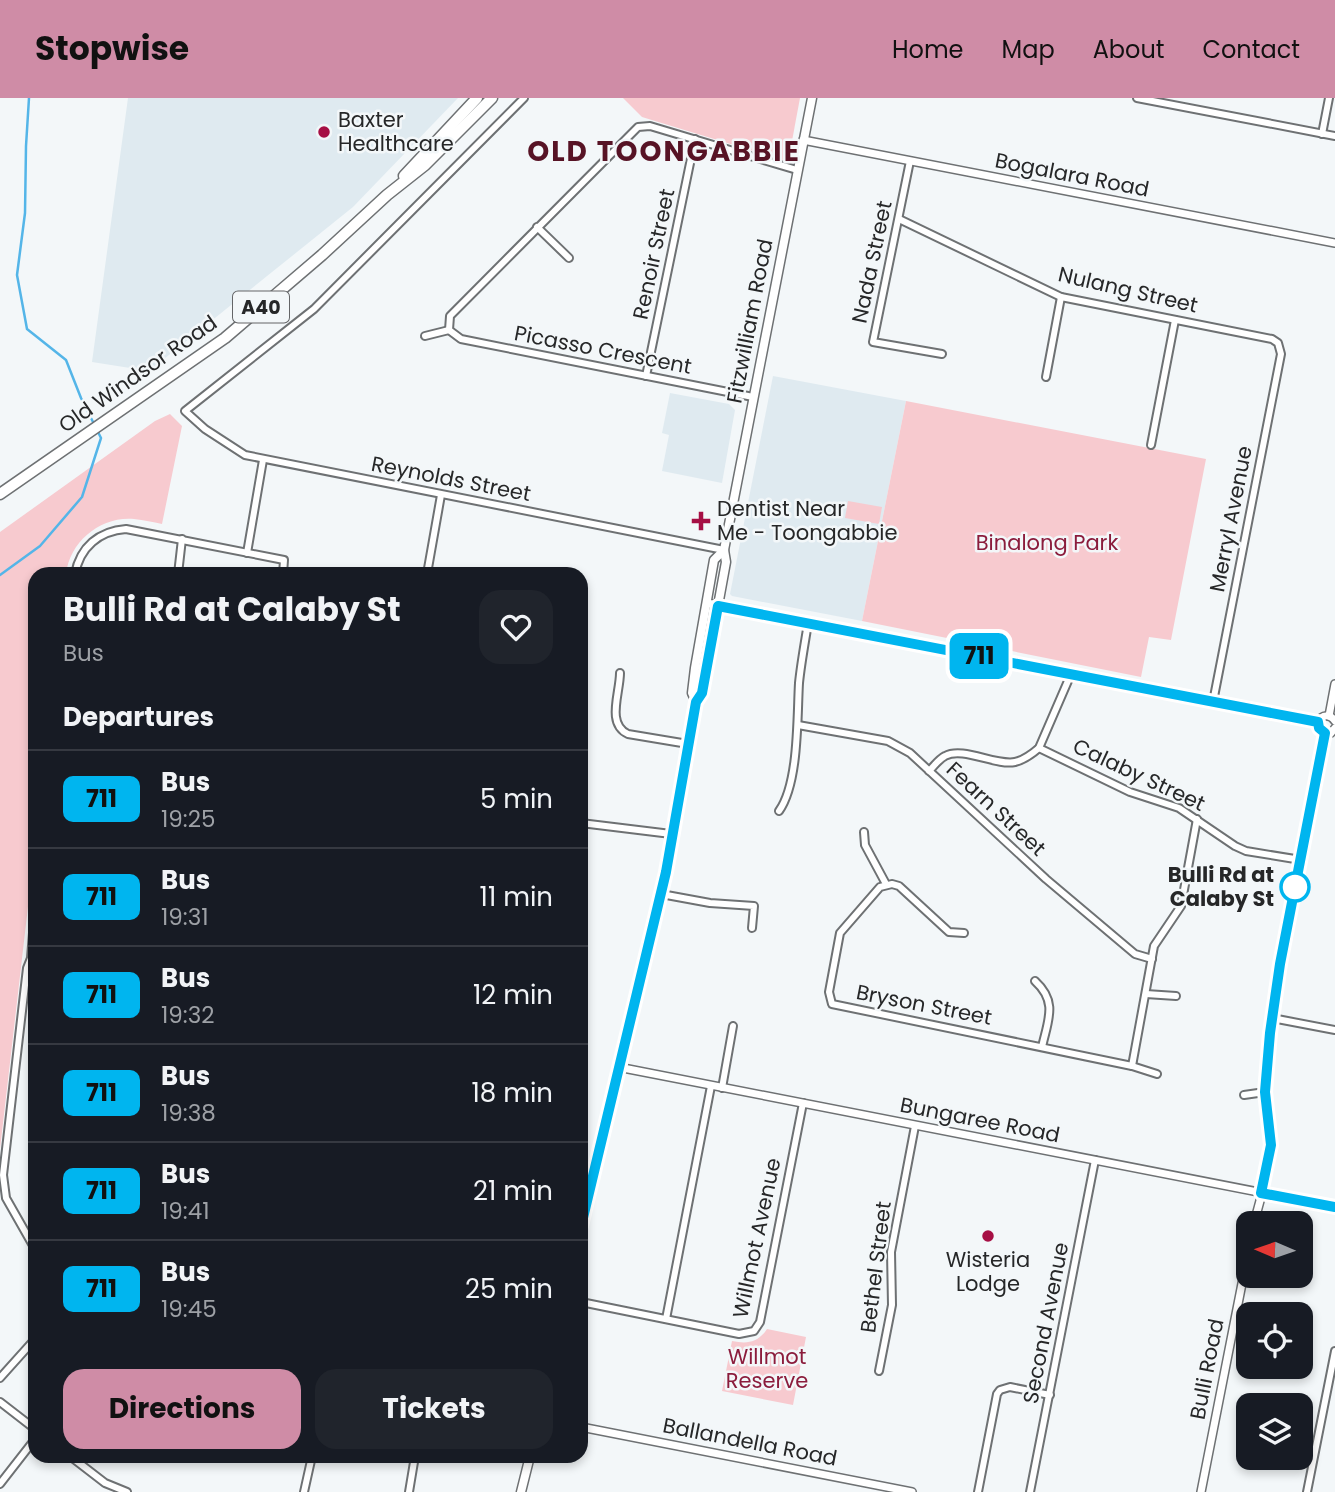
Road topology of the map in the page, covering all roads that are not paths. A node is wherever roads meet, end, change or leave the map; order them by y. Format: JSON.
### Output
{"nodes":[{"id":1,"x":477,"y":98,"type":"edge"},
{"id":2,"x":492,"y":98,"type":"edge"},
{"id":3,"x":524,"y":98,"type":"edge"},
{"id":4,"x":812,"y":98,"type":"edge"},
{"id":5,"x":1137,"y":98,"type":"edge"},
{"id":6,"x":1329,"y":98,"type":"edge"},
{"id":7,"x":1322,"y":134,"type":"junction"},
{"id":8,"x":1335,"y":136,"type":"edge"},
{"id":9,"x":695,"y":139,"type":"junction"},
{"id":10,"x":803,"y":140,"type":"junction"},
{"id":11,"x":910,"y":161,"type":"junction"},
{"id":12,"x":797,"y":170,"type":"junction"},
{"id":13,"x":387,"y":195,"type":"junction"},
{"id":14,"x":899,"y":219,"type":"junction"},
{"id":15,"x":537,"y":227,"type":"junction"},
{"id":16,"x":1335,"y":243,"type":"edge"},
{"id":17,"x":569,"y":258,"type":"dead end"},
{"id":18,"x":1061,"y":297,"type":"junction"},
{"id":19,"x":1175,"y":320,"type":"junction"},
{"id":20,"x":449,"y":330,"type":"junction"},
{"id":21,"x":425,"y":336,"type":"dead end"},
{"id":22,"x":1278,"y":343,"type":"joint"},
{"id":23,"x":942,"y":354,"type":"dead end"},
{"id":24,"x":646,"y":376,"type":"junction"},
{"id":25,"x":1046,"y":377,"type":"dead end"},
{"id":26,"x":753,"y":397,"type":"junction"},
{"id":27,"x":1151,"y":445,"type":"dead end"},
{"id":28,"x":263,"y":460,"type":"junction"},
{"id":29,"x":0,"y":494,"type":"edge"},
{"id":30,"x":441,"y":495,"type":"junction"},
{"id":31,"x":182,"y":539,"type":"junction"},
{"id":32,"x":724,"y":550,"type":"junction"},
{"id":33,"x":247,"y":553,"type":"junction"},
{"id":34,"x":77,"y":567,"type":"edge"},
{"id":35,"x":179,"y":567,"type":"edge"},
{"id":36,"x":284,"y":567,"type":"edge"},
{"id":37,"x":428,"y":567,"type":"edge"},
{"id":38,"x":707,"y":603,"type":"junction"},
{"id":39,"x":718,"y":606,"type":"junction"},
{"id":40,"x":808,"y":623,"type":"junction"},
{"id":41,"x":620,"y":673,"type":"dead end"},
{"id":42,"x":1071,"y":674,"type":"junction"},
{"id":43,"x":1335,"y":684,"type":"edge"},
{"id":44,"x":696,"y":702,"type":"junction"},
{"id":45,"x":1213,"y":702,"type":"junction"},
{"id":46,"x":1332,"y":718,"type":"edge"},
{"id":47,"x":1318,"y":722,"type":"junction"},
{"id":48,"x":798,"y":725,"type":"junction"},
{"id":49,"x":1335,"y":728,"type":"edge"},
{"id":50,"x":1325,"y":733,"type":"junction"},
{"id":51,"x":688,"y":744,"type":"junction"},
{"id":52,"x":1039,"y":748,"type":"junction"},
{"id":53,"x":929,"y":772,"type":"junction"},
{"id":54,"x":779,"y":811,"type":"dead end"},
{"id":55,"x":1197,"y":819,"type":"junction"},
{"id":56,"x":588,"y":824,"type":"edge"},
{"id":57,"x":863,"y":832,"type":"dead end"},
{"id":58,"x":671,"y":834,"type":"junction"},
{"id":59,"x":1301,"y":860,"type":"junction"},
{"id":60,"x":886,"y":884,"type":"junction"},
{"id":61,"x":661,"y":894,"type":"junction"},
{"id":62,"x":752,"y":928,"type":"dead end"},
{"id":63,"x":964,"y":933,"type":"dead end"},
{"id":64,"x":1152,"y":959,"type":"junction"},
{"id":65,"x":28,"y":966,"type":"edge"},
{"id":66,"x":1035,"y":981,"type":"dead end"},
{"id":67,"x":1146,"y":994,"type":"junction"},
{"id":68,"x":1176,"y":996,"type":"dead end"},
{"id":69,"x":1272,"y":1018,"type":"junction"},
{"id":70,"x":733,"y":1026,"type":"dead end"},
{"id":71,"x":1335,"y":1030,"type":"edge"},
{"id":72,"x":1042,"y":1048,"type":"junction"},
{"id":73,"x":1132,"y":1066,"type":"junction"},
{"id":74,"x":618,"y":1067,"type":"junction"},
{"id":75,"x":1157,"y":1074,"type":"dead end"},
{"id":76,"x":711,"y":1086,"type":"junction"},
{"id":77,"x":722,"y":1088,"type":"junction"},
{"id":78,"x":1265,"y":1092,"type":"junction"},
{"id":79,"x":1244,"y":1095,"type":"dead end"},
{"id":80,"x":803,"y":1103,"type":"junction"},
{"id":81,"x":915,"y":1126,"type":"junction"},
{"id":82,"x":1095,"y":1160,"type":"junction"},
{"id":83,"x":1261,"y":1193,"type":"junction"},
{"id":84,"x":588,"y":1196,"type":"edge"},
{"id":85,"x":1335,"y":1207,"type":"edge"},
{"id":86,"x":1257,"y":1211,"type":"edge"},
{"id":87,"x":28,"y":1237,"type":"edge"},
{"id":88,"x":1241,"y":1288,"type":"edge"},
{"id":89,"x":588,"y":1303,"type":"edge"},
{"id":90,"x":666,"y":1319,"type":"junction"},
{"id":91,"x":28,"y":1347,"type":"edge"},
{"id":92,"x":1335,"y":1351,"type":"edge"},
{"id":93,"x":879,"y":1371,"type":"dead end"},
{"id":94,"x":0,"y":1378,"type":"edge"},
{"id":95,"x":1050,"y":1395,"type":"junction"},
{"id":96,"x":0,"y":1402,"type":"edge"},
{"id":97,"x":28,"y":1424,"type":"edge"},
{"id":98,"x":588,"y":1428,"type":"edge"},
{"id":99,"x":28,"y":1448,"type":"edge"},
{"id":100,"x":80,"y":1463,"type":"edge"},
{"id":101,"x":310,"y":1463,"type":"edge"},
{"id":102,"x":414,"y":1463,"type":"edge"},
{"id":103,"x":528,"y":1463,"type":"edge"},
{"id":104,"x":0,"y":1484,"type":"edge"},
{"id":105,"x":127,"y":1492,"type":"edge"},
{"id":106,"x":304,"y":1492,"type":"edge"},
{"id":107,"x":408,"y":1492,"type":"edge"},
{"id":108,"x":521,"y":1492,"type":"edge"},
{"id":109,"x":912,"y":1492,"type":"edge"},
{"id":110,"x":978,"y":1492,"type":"edge"},
{"id":111,"x":1030,"y":1492,"type":"edge"},
{"id":112,"x":1201,"y":1492,"type":"edge"},
{"id":113,"x":1307,"y":1492,"type":"edge"}],
"edges":[{"from":1,"to":13,"type":"highway","name":"Old Windsor Road","number":"A40"},
{"from":2,"to":13,"type":"highway","name":"Old Windsor Road","number":"A40"},
{"from":3,"to":28,"type":"street","name":"Reynolds Street"},
{"from":4,"to":10,"type":"main road","name":"Fitzwilliam Road"},
{"from":5,"to":7,"type":"street"},
{"from":6,"to":7,"type":"street"},
{"from":7,"to":8,"type":"street"},
{"from":9,"to":12,"type":"street"},
{"from":9,"to":15,"type":"street"},
{"from":9,"to":24,"type":"street","name":"Renoir Street"},
{"from":10,"to":11,"type":"street","name":"Bogalara Road"},
{"from":10,"to":12,"type":"main road","name":"Fitzwilliam Road"},
{"from":11,"to":14,"type":"street","name":"Nada Street"},
{"from":11,"to":16,"type":"street","name":"Bogalara Road"},
{"from":12,"to":26,"type":"main road","name":"Fitzwilliam Road"},
{"from":13,"to":29,"type":"highway","name":"Old Windsor Road","number":"A40"},
{"from":14,"to":18,"type":"street","name":"Nulang Street"},
{"from":14,"to":23,"type":"street","name":"Nada Street"},
{"from":15,"to":17,"type":"street"},
{"from":15,"to":20,"type":"street"},
{"from":18,"to":19,"type":"street","name":"Nulang Street"},
{"from":18,"to":25,"type":"street"},
{"from":19,"to":22,"type":"street","name":"Nulang Street"},
{"from":19,"to":27,"type":"street"},
{"from":20,"to":21,"type":"street"},
{"from":20,"to":24,"type":"street","name":"Picasso Crescent"},
{"from":22,"to":45,"type":"street","name":"Merryl Avenue"},
{"from":24,"to":26,"type":"street","name":"Picasso Crescent"},
{"from":26,"to":32,"type":"main road","name":"Fitzwilliam Road"},
{"from":28,"to":30,"type":"street","name":"Reynolds Street"},
{"from":28,"to":33,"type":"street"},
{"from":30,"to":32,"type":"street","name":"Reynolds Street"},
{"from":30,"to":37,"type":"street"},
{"from":31,"to":33,"type":"street"},
{"from":31,"to":34,"type":"street"},
{"from":31,"to":35,"type":"street"},
{"from":32,"to":38,"type":"main road","name":"Fitzwilliam Road"},
{"from":32,"to":39,"type":"main road","name":"Fitzwilliam Road"},
{"from":33,"to":36,"type":"street"},
{"from":38,"to":39,"type":"street"},
{"from":38,"to":44,"type":"main road","name":"Fitzwilliam Road"},
{"from":39,"to":40,"type":"street"},
{"from":39,"to":44,"type":"main road","name":"Fitzwilliam Road"},
{"from":40,"to":42,"type":"street"},
{"from":40,"to":48,"type":"street"},
{"from":41,"to":51,"type":"street"},
{"from":42,"to":45,"type":"street"},
{"from":42,"to":52,"type":"street"},
{"from":43,"to":46,"type":"street"},
{"from":44,"to":51,"type":"main road","name":"Fitzwilliam Road"},
{"from":45,"to":47,"type":"street"},
{"from":46,"to":47,"type":"street"},
{"from":47,"to":50,"type":"street"},
{"from":48,"to":53,"type":"street","name":"Fearn Street"},
{"from":48,"to":54,"type":"street"},
{"from":49,"to":50,"type":"street"},
{"from":50,"to":59,"type":"street"},
{"from":51,"to":58,"type":"main road","name":"Fitzwilliam Road"},
{"from":52,"to":53,"type":"street"},
{"from":52,"to":55,"type":"street","name":"Calaby Street"},
{"from":53,"to":64,"type":"street","name":"Fearn Street"},
{"from":55,"to":59,"type":"street","name":"Calaby Street"},
{"from":55,"to":64,"type":"street"},
{"from":56,"to":58,"type":"street"},
{"from":57,"to":60,"type":"street"},
{"from":58,"to":61,"type":"main road","name":"Fitzwilliam Road"},
{"from":59,"to":69,"type":"street"},
{"from":60,"to":63,"type":"street"},
{"from":60,"to":72,"type":"street","name":"Bryson Street"},
{"from":61,"to":62,"type":"street"},
{"from":61,"to":74,"type":"main road","name":"Fitzwilliam Road"},
{"from":64,"to":67,"type":"street"},
{"from":65,"to":87,"type":"street"},
{"from":66,"to":72,"type":"street"},
{"from":67,"to":68,"type":"street"},
{"from":67,"to":73,"type":"street"},
{"from":69,"to":71,"type":"street"},
{"from":69,"to":78,"type":"street"},
{"from":70,"to":77,"type":"street"},
{"from":72,"to":73,"type":"street","name":"Bryson Street"},
{"from":73,"to":75,"type":"street","name":"Bryson Street"},
{"from":74,"to":76,"type":"street","name":"Bungaree Road"},
{"from":74,"to":84,"type":"main road","name":"Fitzwilliam Road"},
{"from":76,"to":77,"type":"street","name":"Bungaree Road"},
{"from":76,"to":90,"type":"street"},
{"from":77,"to":80,"type":"street","name":"Bungaree Road"},
{"from":78,"to":79,"type":"street"},
{"from":78,"to":83,"type":"street"},
{"from":80,"to":81,"type":"street","name":"Bungaree Road"},
{"from":80,"to":90,"type":"street","name":"Willmot Avenue"},
{"from":81,"to":82,"type":"street","name":"Bungaree Road"},
{"from":81,"to":93,"type":"street","name":"Bethel Street"},
{"from":82,"to":83,"type":"street","name":"Bungaree Road"},
{"from":82,"to":95,"type":"street","name":"Second Avenue"},
{"from":83,"to":85,"type":"street","name":"Bungaree Road"},
{"from":83,"to":86,"type":"street"},
{"from":88,"to":112,"type":"street","name":"Bulli Road"},
{"from":89,"to":90,"type":"street","name":"Willmot Avenue"},
{"from":91,"to":94,"type":"street"},
{"from":92,"to":113,"type":"street"},
{"from":95,"to":110,"type":"street"},
{"from":95,"to":111,"type":"street","name":"Second Avenue"},
{"from":96,"to":97,"type":"street"},
{"from":98,"to":109,"type":"street","name":"Ballandella Road"},
{"from":99,"to":104,"type":"street"},
{"from":100,"to":105,"type":"street"},
{"from":101,"to":106,"type":"street"},
{"from":102,"to":107,"type":"street"},
{"from":103,"to":108,"type":"main road"}]}
